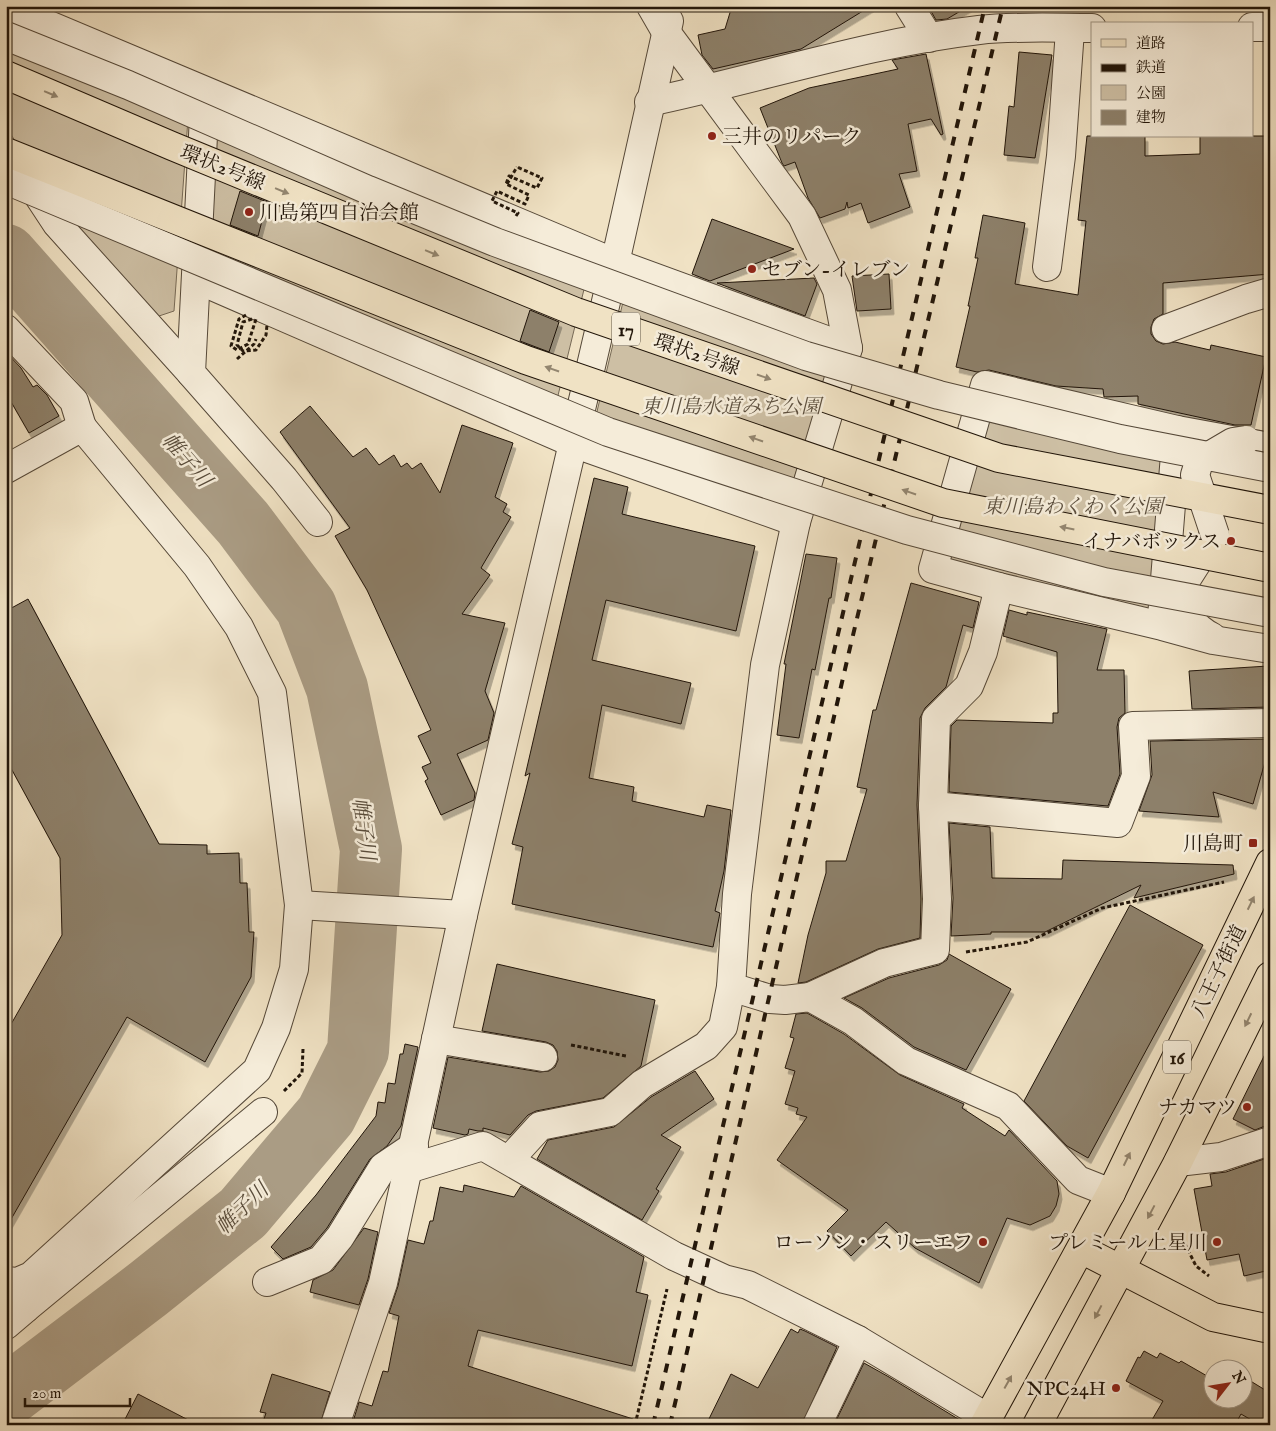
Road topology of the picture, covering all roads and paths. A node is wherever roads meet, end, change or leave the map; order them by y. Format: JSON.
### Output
{"nodes":[{"id":1,"x":651,"y":6,"type":"edge"},
{"id":2,"x":909,"y":6,"type":"edge"},
{"id":3,"x":6,"y":7,"type":"edge"},
{"id":4,"x":669,"y":19,"type":"edge"},
{"id":5,"x":1088,"y":23,"type":"edge"},
{"id":6,"x":1254,"y":27,"type":"edge"},
{"id":7,"x":1270,"y":27,"type":"edge"},
{"id":8,"x":6,"y":36,"type":"edge"},
{"id":9,"x":929,"y":38,"type":"junction"},
{"id":10,"x":6,"y":75,"type":"edge"},
{"id":11,"x":710,"y":90,"type":"junction"},
{"id":12,"x":206,"y":91,"type":"junction"},
{"id":13,"x":649,"y":102,"type":"junction"},
{"id":14,"x":6,"y":150,"type":"edge"},
{"id":15,"x":6,"y":180,"type":"edge"},
{"id":16,"x":504,"y":189,"type":"dead end"},
{"id":17,"x":513,"y":223,"type":"dead end"},
{"id":18,"x":615,"y":263,"type":"junction"},
{"id":19,"x":1047,"y":267,"type":"dead end"},
{"id":20,"x":196,"y":279,"type":"junction"},
{"id":21,"x":1270,"y":292,"type":"edge"},
{"id":22,"x":259,"y":316,"type":"dead end"},
{"id":23,"x":264,"y":319,"type":"dead end"},
{"id":24,"x":260,"y":324,"type":"dead end"},
{"id":25,"x":6,"y":329,"type":"edge"},
{"id":26,"x":1166,"y":329,"type":"dead end"},
{"id":27,"x":259,"y":333,"type":"dead end"},
{"id":28,"x":248,"y":344,"type":"dead end"},
{"id":29,"x":848,"y":348,"type":"junction"},
{"id":30,"x":237,"y":359,"type":"dead end"},
{"id":31,"x":191,"y":373,"type":"junction"},
{"id":32,"x":82,"y":427,"type":"junction"},
{"id":33,"x":1177,"y":430,"type":"junction"},
{"id":34,"x":573,"y":443,"type":"junction"},
{"id":35,"x":1270,"y":445,"type":"edge"},
{"id":36,"x":1270,"y":468,"type":"edge"},
{"id":37,"x":6,"y":469,"type":"edge"},
{"id":38,"x":1270,"y":510,"type":"edge"},
{"id":39,"x":318,"y":522,"type":"dead end"},
{"id":40,"x":796,"y":522,"type":"junction"},
{"id":41,"x":1270,"y":568,"type":"edge"},
{"id":42,"x":998,"y":587,"type":"junction"},
{"id":43,"x":1270,"y":612,"type":"edge"},
{"id":44,"x":1162,"y":626,"type":"junction"},
{"id":45,"x":1270,"y":647,"type":"edge"},
{"id":46,"x":1270,"y":723,"type":"edge"},
{"id":47,"x":933,"y":806,"type":"junction"},
{"id":48,"x":1270,"y":863,"type":"edge"},
{"id":49,"x":1226,"y":882,"type":"dead end"},
{"id":50,"x":312,"y":906,"type":"junction"},
{"id":51,"x":463,"y":915,"type":"junction"},
{"id":52,"x":935,"y":950,"type":"junction"},
{"id":53,"x":1270,"y":976,"type":"edge"},
{"id":54,"x":731,"y":987,"type":"junction"},
{"id":55,"x":810,"y":997,"type":"junction"},
{"id":56,"x":436,"y":1039,"type":"junction"},
{"id":57,"x":543,"y":1057,"type":"dead end"},
{"id":58,"x":263,"y":1112,"type":"dead end"},
{"id":59,"x":1270,"y":1141,"type":"edge"},
{"id":60,"x":411,"y":1157,"type":"junction"},
{"id":61,"x":509,"y":1160,"type":"junction"},
{"id":62,"x":1178,"y":1162,"type":"junction"},
{"id":63,"x":1111,"y":1193,"type":"junction"},
{"id":64,"x":1182,"y":1238,"type":"dead end"},
{"id":65,"x":1081,"y":1249,"type":"junction"},
{"id":66,"x":674,"y":1256,"type":"junction"},
{"id":67,"x":1121,"y":1269,"type":"junction"},
{"id":68,"x":1210,"y":1278,"type":"dead end"},
{"id":69,"x":12,"y":1282,"type":"edge"},
{"id":70,"x":267,"y":1282,"type":"dead end"},
{"id":71,"x":16,"y":1317,"type":"edge"},
{"id":72,"x":1270,"y":1329,"type":"edge"},
{"id":73,"x":858,"y":1340,"type":"junction"},
{"id":74,"x":986,"y":1422,"type":"edge"},
{"id":75,"x":335,"y":1425,"type":"edge"},
{"id":76,"x":635,"y":1425,"type":"edge"},
{"id":77,"x":817,"y":1425,"type":"edge"},
{"id":78,"x":1038,"y":1425,"type":"edge"}],
"edges":[{"from":1,"to":4,"type":"street"},
{"from":2,"to":9,"type":"street"},
{"from":3,"to":12,"type":"street"},
{"from":4,"to":11,"type":"street"},
{"from":4,"to":13,"type":"street"},
{"from":5,"to":9,"type":"street"},
{"from":5,"to":19,"type":"street"},
{"from":6,"to":7,"type":"street"},
{"from":8,"to":36,"type":"street","bridge":true},
{"from":9,"to":11,"type":"street"},
{"from":10,"to":38,"type":"main road","name":"環状2号線","number":"17","one_way":true,"bridge":true},
{"from":11,"to":13,"type":"street"},
{"from":11,"to":29,"type":"street"},
{"from":12,"to":18,"type":"street"},
{"from":12,"to":20,"type":"street"},
{"from":13,"to":18,"type":"street"},
{"from":14,"to":31,"type":"street"},
{"from":41,"to":14,"type":"main road","one_way":true,"bridge":true},
{"from":15,"to":43,"type":"street","bridge":true},
{"from":16,"to":17,"type":"path","bridge":true},
{"from":18,"to":29,"type":"street"},
{"from":18,"to":34,"type":"street"},
{"from":20,"to":31,"type":"street"},
{"from":20,"to":34,"type":"street"},
{"from":21,"to":26,"type":"street"},
{"from":22,"to":28,"type":"path","bridge":true},
{"from":23,"to":24,"type":"path","bridge":true},
{"from":25,"to":32,"type":"street"},
{"from":27,"to":30,"type":"path"},
{"from":29,"to":40,"type":"street"},
{"from":31,"to":39,"type":"street"},
{"from":32,"to":37,"type":"street"},
{"from":32,"to":50,"type":"street"},
{"from":33,"to":35,"type":"street"},
{"from":33,"to":42,"type":"street"},
{"from":33,"to":44,"type":"street"},
{"from":34,"to":40,"type":"street"},
{"from":34,"to":51,"type":"street"},
{"from":35,"to":45,"type":"street","bridge":true},
{"from":40,"to":54,"type":"street"},
{"from":42,"to":44,"type":"street"},
{"from":42,"to":47,"type":"street"},
{"from":44,"to":45,"type":"street"},
{"from":46,"to":47,"type":"street"},
{"from":47,"to":52,"type":"street"},
{"from":63,"to":48,"type":"main road","name":"八王子街道","number":"16","one_way":true},
{"from":49,"to":52,"type":"path"},
{"from":50,"to":51,"type":"street"},
{"from":50,"to":69,"type":"street"},
{"from":51,"to":56,"type":"street"},
{"from":52,"to":55,"type":"street"},
{"from":53,"to":62,"type":"main road","number":"16","one_way":true},
{"from":54,"to":55,"type":"street"},
{"from":54,"to":61,"type":"street"},
{"from":55,"to":63,"type":"street"},
{"from":56,"to":57,"type":"street"},
{"from":56,"to":60,"type":"street"},
{"from":58,"to":71,"type":"street"},
{"from":59,"to":62,"type":"street"},
{"from":60,"to":61,"type":"street"},
{"from":60,"to":70,"type":"street"},
{"from":60,"to":75,"type":"street"},
{"from":61,"to":66,"type":"street"},
{"from":62,"to":67,"type":"main road","number":"16","one_way":true},
{"from":63,"to":65,"type":"main road","name":"八王子街道","number":"16"},
{"from":64,"to":68,"type":"path"},
{"from":65,"to":67,"type":"main road"},
{"from":74,"to":65,"type":"main road","name":"八王子街道","number":"16","one_way":true},
{"from":66,"to":73,"type":"street"},
{"from":66,"to":76,"type":"path"},
{"from":67,"to":72,"type":"main road"},
{"from":67,"to":78,"type":"main road","number":"16","one_way":true},
{"from":69,"to":71,"type":"street"},
{"from":73,"to":74,"type":"street"},
{"from":73,"to":77,"type":"street"}]}
